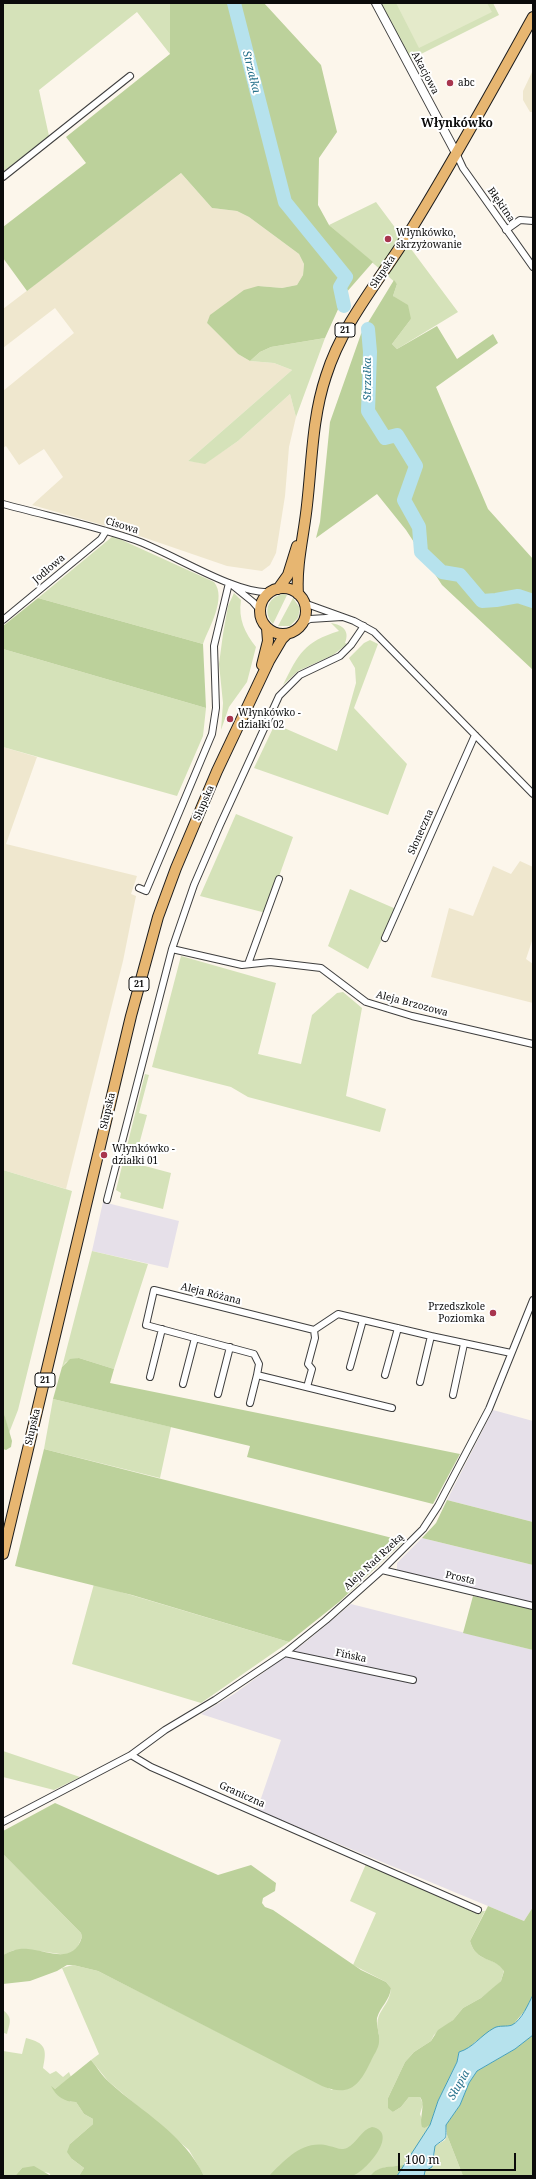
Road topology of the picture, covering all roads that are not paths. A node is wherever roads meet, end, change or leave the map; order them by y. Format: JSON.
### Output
{"nodes":[{"id":1,"x":376,"y":3,"type":"edge"},
{"id":2,"x":533,"y":16,"type":"edge"},
{"id":3,"x":130,"y":76,"type":"dead end"},
{"id":4,"x":456,"y":153,"type":"junction"},
{"id":5,"x":3,"y":177,"type":"edge"},
{"id":6,"x":533,"y":221,"type":"edge"},
{"id":7,"x":506,"y":230,"type":"junction"},
{"id":8,"x":533,"y":267,"type":"edge"},
{"id":9,"x":3,"y":504,"type":"edge"},
{"id":10,"x":304,"y":528,"type":"junction"},
{"id":11,"x":106,"y":532,"type":"junction"},
{"id":12,"x":229,"y":583,"type":"junction"},
{"id":13,"x":274,"y":590,"type":"junction"},
{"id":14,"x":298,"y":594,"type":"junction"},
{"id":15,"x":304,"y":603,"type":"junction"},
{"id":16,"x":260,"y":610,"type":"junction"},
{"id":17,"x":345,"y":617,"type":"junction"},
{"id":18,"x":3,"y":620,"type":"edge"},
{"id":19,"x":304,"y":622,"type":"junction"},
{"id":20,"x":364,"y":626,"type":"junction"},
{"id":21,"x":267,"y":628,"type":"junction"},
{"id":22,"x":287,"y":634,"type":"junction"},
{"id":23,"x":258,"y":683,"type":"junction"},
{"id":24,"x":475,"y":735,"type":"junction"},
{"id":25,"x":533,"y":794,"type":"edge"},
{"id":26,"x":279,"y":879,"type":"dead end"},
{"id":27,"x":139,"y":888,"type":"dead end"},
{"id":28,"x":385,"y":938,"type":"dead end"},
{"id":29,"x":172,"y":949,"type":"junction"},
{"id":30,"x":248,"y":964,"type":"junction"},
{"id":31,"x":533,"y":1044,"type":"edge"},
{"id":32,"x":107,"y":1200,"type":"dead end"},
{"id":33,"x":533,"y":1300,"type":"edge"},
{"id":34,"x":363,"y":1320,"type":"junction"},
{"id":35,"x":398,"y":1328,"type":"junction"},
{"id":36,"x":162,"y":1329,"type":"junction"},
{"id":37,"x":314,"y":1330,"type":"junction"},
{"id":38,"x":431,"y":1336,"type":"junction"},
{"id":39,"x":195,"y":1338,"type":"junction"},
{"id":40,"x":464,"y":1344,"type":"junction"},
{"id":41,"x":230,"y":1348,"type":"junction"},
{"id":42,"x":511,"y":1353,"type":"junction"},
{"id":43,"x":350,"y":1367,"type":"dead end"},
{"id":44,"x":257,"y":1375,"type":"junction"},
{"id":45,"x":385,"y":1375,"type":"dead end"},
{"id":46,"x":150,"y":1377,"type":"dead end"},
{"id":47,"x":420,"y":1382,"type":"dead end"},
{"id":48,"x":183,"y":1384,"type":"dead end"},
{"id":49,"x":307,"y":1387,"type":"junction"},
{"id":50,"x":218,"y":1394,"type":"dead end"},
{"id":51,"x":453,"y":1395,"type":"dead end"},
{"id":52,"x":250,"y":1404,"type":"dead end"},
{"id":53,"x":392,"y":1408,"type":"dead end"},
{"id":54,"x":3,"y":1554,"type":"edge"},
{"id":55,"x":382,"y":1570,"type":"junction"},
{"id":56,"x":533,"y":1606,"type":"edge"},
{"id":57,"x":285,"y":1652,"type":"junction"},
{"id":58,"x":413,"y":1680,"type":"dead end"},
{"id":59,"x":131,"y":1755,"type":"junction"},
{"id":60,"x":3,"y":1822,"type":"edge"},
{"id":61,"x":478,"y":1910,"type":"dead end"}],
"edges":[{"from":1,"to":4,"type":"street","name":"Akacjowa"},
{"from":2,"to":4,"type":"main road","name":"Słupska","number":"21"},
{"from":3,"to":5,"type":"street"},
{"from":4,"to":7,"type":"street","name":"Błękitna"},
{"from":4,"to":10,"type":"main road","name":"Słupska","number":"21"},
{"from":6,"to":7,"type":"street"},
{"from":7,"to":8,"type":"street","name":"Błękitna"},
{"from":9,"to":11,"type":"street","name":"Cisowa"},
{"from":10,"to":13,"type":"main road","name":"Słupska","number":"21"},
{"from":10,"to":14,"type":"main road","name":"Słupska","number":"21"},
{"from":11,"to":12,"type":"street","name":"Cisowa"},
{"from":11,"to":18,"type":"street","name":"Jodłowa"},
{"from":12,"to":13,"type":"street","name":"Cisowa"},
{"from":12,"to":16,"type":"street","name":"Cisowa"},
{"from":12,"to":27,"type":"street"},
{"from":13,"to":14,"type":"main road"},
{"from":13,"to":16,"type":"main road","number":"21"},
{"from":14,"to":15,"type":"main road"},
{"from":15,"to":17,"type":"street"},
{"from":15,"to":19,"type":"main road"},
{"from":16,"to":21,"type":"main road","number":"21"},
{"from":17,"to":19,"type":"street"},
{"from":17,"to":20,"type":"street"},
{"from":19,"to":22,"type":"main road","number":"21"},
{"from":20,"to":24,"type":"street"},
{"from":20,"to":29,"type":"street"},
{"from":21,"to":22,"type":"main road"},
{"from":21,"to":23,"type":"main road","name":"Słupska","number":"21"},
{"from":22,"to":23,"type":"main road","name":"Słupska","number":"21"},
{"from":23,"to":54,"type":"main road","name":"Słupska","number":"21"},
{"from":24,"to":25,"type":"street"},
{"from":24,"to":28,"type":"street","name":"Słoneczna"},
{"from":26,"to":30,"type":"street"},
{"from":29,"to":30,"type":"street","name":"Aleja Brzozowa"},
{"from":29,"to":32,"type":"street"},
{"from":30,"to":31,"type":"street","name":"Aleja Brzozowa"},
{"from":33,"to":42,"type":"street","name":"Aleja Nad Rzeką"},
{"from":34,"to":35,"type":"street"},
{"from":34,"to":37,"type":"street"},
{"from":34,"to":43,"type":"street"},
{"from":35,"to":38,"type":"street"},
{"from":35,"to":45,"type":"street"},
{"from":36,"to":37,"type":"street","name":"Aleja Różana"},
{"from":36,"to":39,"type":"street","name":"Aleja Różana"},
{"from":36,"to":46,"type":"street"},
{"from":37,"to":49,"type":"street"},
{"from":38,"to":40,"type":"street"},
{"from":38,"to":47,"type":"street"},
{"from":39,"to":41,"type":"street","name":"Aleja Różana"},
{"from":39,"to":48,"type":"street"},
{"from":40,"to":42,"type":"street"},
{"from":40,"to":51,"type":"street"},
{"from":41,"to":44,"type":"street","name":"Aleja Różana"},
{"from":41,"to":50,"type":"street"},
{"from":42,"to":55,"type":"street","name":"Aleja Nad Rzeką"},
{"from":44,"to":49,"type":"street"},
{"from":44,"to":52,"type":"street","name":"Aleja Różana"},
{"from":49,"to":53,"type":"street"},
{"from":55,"to":56,"type":"street","name":"Prosta"},
{"from":55,"to":57,"type":"street","name":"Aleja Nad Rzeką"},
{"from":57,"to":58,"type":"street","name":"Fińska"},
{"from":57,"to":59,"type":"street","name":"Aleja Nad Rzeką"},
{"from":59,"to":60,"type":"street"},
{"from":59,"to":61,"type":"street","name":"Graniczna"}]}
